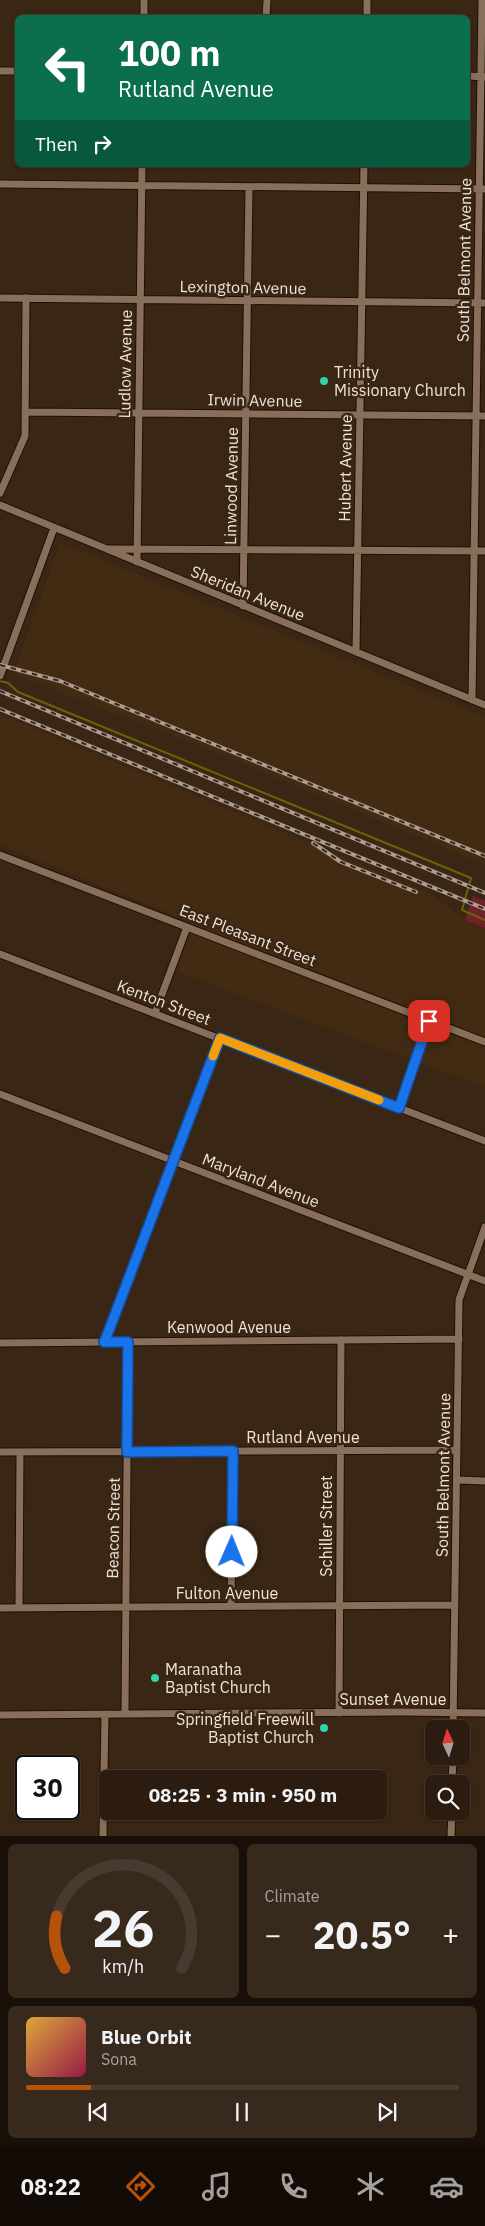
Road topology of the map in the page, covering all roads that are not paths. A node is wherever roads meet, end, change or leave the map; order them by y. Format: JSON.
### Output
{"nodes":[{"id":1,"x":144,"y":0,"type":"edge"},
{"id":2,"x":266,"y":0,"type":"edge"},
{"id":3,"x":367,"y":0,"type":"edge"},
{"id":4,"x":482,"y":0,"type":"edge"},
{"id":5,"x":144,"y":15,"type":"edge"},
{"id":6,"x":266,"y":15,"type":"edge"},
{"id":7,"x":367,"y":15,"type":"edge"},
{"id":8,"x":0,"y":70,"type":"edge"},
{"id":9,"x":15,"y":71,"type":"edge"},
{"id":10,"x":470,"y":76,"type":"edge"},
{"id":11,"x":483,"y":77,"type":"edge"},
{"id":12,"x":142,"y":167,"type":"edge"},
{"id":13,"x":364,"y":167,"type":"edge"},
{"id":14,"x":0,"y":184,"type":"edge"},
{"id":15,"x":142,"y":186,"type":"junction"},
{"id":16,"x":249,"y":187,"type":"junction"},
{"id":17,"x":364,"y":189,"type":"junction"},
{"id":18,"x":482,"y":189,"type":"edge"},
{"id":19,"x":0,"y":298,"type":"edge"},
{"id":20,"x":26,"y":298,"type":"junction"},
{"id":21,"x":140,"y":299,"type":"junction"},
{"id":22,"x":247,"y":300,"type":"junction"},
{"id":23,"x":362,"y":302,"type":"junction"},
{"id":24,"x":481,"y":303,"type":"edge"},
{"id":25,"x":25,"y":412,"type":"junction"},
{"id":26,"x":138,"y":413,"type":"junction"},
{"id":27,"x":246,"y":414,"type":"junction"},
{"id":28,"x":360,"y":415,"type":"junction"},
{"id":29,"x":476,"y":416,"type":"junction"},
{"id":30,"x":485,"y":416,"type":"edge"},
{"id":31,"x":0,"y":494,"type":"edge"},
{"id":32,"x":0,"y":505,"type":"edge"},
{"id":33,"x":54,"y":528,"type":"junction"},
{"id":34,"x":137,"y":548,"type":"junction"},
{"id":35,"x":105,"y":549,"type":"junction"},
{"id":36,"x":244,"y":549,"type":"junction"},
{"id":37,"x":357,"y":550,"type":"junction"},
{"id":38,"x":474,"y":551,"type":"junction"},
{"id":39,"x":485,"y":551,"type":"edge"},
{"id":40,"x":137,"y":562,"type":"junction"},
{"id":41,"x":243,"y":606,"type":"junction"},
{"id":42,"x":356,"y":652,"type":"junction"},
{"id":43,"x":0,"y":676,"type":"edge"},
{"id":44,"x":472,"y":700,"type":"junction"},
{"id":45,"x":485,"y":705,"type":"edge"},
{"id":46,"x":0,"y":855,"type":"edge"},
{"id":47,"x":187,"y":927,"type":"junction"},
{"id":48,"x":0,"y":954,"type":"edge"},
{"id":49,"x":155,"y":1013,"type":"junction"},
{"id":50,"x":429,"y":1021,"type":"junction"},
{"id":51,"x":220,"y":1038,"type":"junction"},
{"id":52,"x":485,"y":1042,"type":"edge"},
{"id":53,"x":0,"y":1094,"type":"edge"},
{"id":54,"x":399,"y":1108,"type":"junction"},
{"id":55,"x":485,"y":1141,"type":"edge"},
{"id":56,"x":173,"y":1161,"type":"junction"},
{"id":57,"x":485,"y":1227,"type":"edge"},
{"id":58,"x":467,"y":1274,"type":"junction"},
{"id":59,"x":485,"y":1281,"type":"edge"},
{"id":60,"x":459,"y":1339,"type":"junction"},
{"id":61,"x":341,"y":1340,"type":"junction"},
{"id":62,"x":0,"y":1342,"type":"edge"},
{"id":63,"x":104,"y":1342,"type":"junction"},
{"id":64,"x":128,"y":1342,"type":"junction"},
{"id":65,"x":340,"y":1450,"type":"junction"},
{"id":66,"x":457,"y":1450,"type":"junction"},
{"id":67,"x":233,"y":1451,"type":"junction"},
{"id":68,"x":0,"y":1452,"type":"edge"},
{"id":69,"x":20,"y":1452,"type":"junction"},
{"id":70,"x":127,"y":1452,"type":"junction"},
{"id":71,"x":457,"y":1480,"type":"junction"},
{"id":72,"x":485,"y":1481,"type":"edge"},
{"id":73,"x":455,"y":1605,"type":"junction"},
{"id":74,"x":231,"y":1606,"type":"junction"},
{"id":75,"x":340,"y":1606,"type":"junction"},
{"id":76,"x":126,"y":1607,"type":"junction"},
{"id":77,"x":0,"y":1608,"type":"edge"},
{"id":78,"x":19,"y":1608,"type":"junction"},
{"id":79,"x":339,"y":1712,"type":"junction"},
{"id":80,"x":453,"y":1713,"type":"junction"},
{"id":81,"x":105,"y":1714,"type":"junction"},
{"id":82,"x":125,"y":1714,"type":"junction"},
{"id":83,"x":485,"y":1714,"type":"edge"},
{"id":84,"x":0,"y":1715,"type":"edge"},
{"id":85,"x":453,"y":1720,"type":"edge"},
{"id":86,"x":452,"y":1820,"type":"edge"},
{"id":87,"x":104,"y":1836,"type":"edge"},
{"id":88,"x":452,"y":1836,"type":"edge"}],
"edges":[{"from":1,"to":5,"type":"street"},
{"from":2,"to":6,"type":"street"},
{"from":3,"to":7,"type":"street"},
{"from":4,"to":11,"type":"street","name":"South Belmont Avenue"},
{"from":8,"to":9,"type":"street"},
{"from":10,"to":11,"type":"street"},
{"from":11,"to":18,"type":"street","name":"South Belmont Avenue"},
{"from":12,"to":15,"type":"street","name":"Ludlow Avenue"},
{"from":13,"to":17,"type":"street","name":"Hubert Avenue"},
{"from":14,"to":15,"type":"street"},
{"from":15,"to":16,"type":"street"},
{"from":15,"to":21,"type":"street","name":"Ludlow Avenue"},
{"from":16,"to":17,"type":"street"},
{"from":16,"to":22,"type":"street","name":"Linwood Avenue"},
{"from":17,"to":18,"type":"street"},
{"from":17,"to":23,"type":"street","name":"Hubert Avenue"},
{"from":18,"to":24,"type":"street","name":"South Belmont Avenue"},
{"from":19,"to":20,"type":"street","name":"Lexington Avenue"},
{"from":20,"to":21,"type":"street","name":"Lexington Avenue"},
{"from":20,"to":25,"type":"street"},
{"from":21,"to":22,"type":"street","name":"Lexington Avenue"},
{"from":21,"to":26,"type":"street","name":"Ludlow Avenue"},
{"from":22,"to":23,"type":"street","name":"Lexington Avenue"},
{"from":22,"to":27,"type":"street","name":"Linwood Avenue"},
{"from":23,"to":24,"type":"street","name":"Lexington Avenue"},
{"from":23,"to":28,"type":"street","name":"Hubert Avenue"},
{"from":24,"to":29,"type":"street","name":"South Belmont Avenue"},
{"from":25,"to":26,"type":"street","name":"Irwin Avenue"},
{"from":25,"to":31,"type":"street"},
{"from":26,"to":27,"type":"street","name":"Irwin Avenue"},
{"from":26,"to":34,"type":"street","name":"Ludlow Avenue"},
{"from":27,"to":28,"type":"street","name":"Irwin Avenue"},
{"from":27,"to":36,"type":"street","name":"Linwood Avenue"},
{"from":28,"to":29,"type":"street","name":"Irwin Avenue"},
{"from":28,"to":37,"type":"street","name":"Hubert Avenue"},
{"from":29,"to":30,"type":"street","name":"Irwin Avenue"},
{"from":29,"to":38,"type":"street","name":"South Belmont Avenue"},
{"from":32,"to":33,"type":"street","name":"Sheridan Avenue"},
{"from":33,"to":35,"type":"street","name":"Sheridan Avenue"},
{"from":33,"to":43,"type":"street"},
{"from":34,"to":35,"type":"street"},
{"from":34,"to":36,"type":"street"},
{"from":34,"to":40,"type":"street","name":"Ludlow Avenue"},
{"from":35,"to":40,"type":"street","name":"Sheridan Avenue"},
{"from":36,"to":37,"type":"street"},
{"from":36,"to":41,"type":"street","name":"Linwood Avenue"},
{"from":37,"to":38,"type":"street"},
{"from":37,"to":42,"type":"street","name":"Hubert Avenue"},
{"from":38,"to":39,"type":"street"},
{"from":38,"to":44,"type":"street","name":"South Belmont Avenue"},
{"from":40,"to":41,"type":"street","name":"Sheridan Avenue"},
{"from":41,"to":42,"type":"street","name":"Sheridan Avenue"},
{"from":42,"to":44,"type":"street","name":"Sheridan Avenue"},
{"from":44,"to":45,"type":"street","name":"Sheridan Avenue"},
{"from":46,"to":47,"type":"street","name":"East Pleasant Street"},
{"from":47,"to":49,"type":"street"},
{"from":47,"to":50,"type":"street","name":"East Pleasant Street"},
{"from":48,"to":49,"type":"street","name":"Kenton Street"},
{"from":49,"to":51,"type":"street","name":"Kenton Street"},
{"from":50,"to":52,"type":"street","name":"East Pleasant Street"},
{"from":50,"to":54,"type":"street"},
{"from":51,"to":54,"type":"street","name":"Kenton Street"},
{"from":51,"to":56,"type":"street"},
{"from":53,"to":56,"type":"street","name":"Maryland Avenue"},
{"from":54,"to":55,"type":"street","name":"Kenton Street"},
{"from":56,"to":58,"type":"street","name":"Maryland Avenue"},
{"from":56,"to":63,"type":"street"},
{"from":57,"to":58,"type":"street","name":"South Belmont Avenue"},
{"from":58,"to":59,"type":"street","name":"Maryland Avenue"},
{"from":58,"to":60,"type":"street","name":"South Belmont Avenue"},
{"from":60,"to":61,"type":"street","name":"Kenwood Avenue"},
{"from":60,"to":66,"type":"street","name":"South Belmont Avenue"},
{"from":61,"to":64,"type":"street","name":"Kenwood Avenue"},
{"from":61,"to":65,"type":"street","name":"Schiller Street"},
{"from":62,"to":63,"type":"street","name":"Kenwood Avenue"},
{"from":63,"to":64,"type":"street","name":"Kenwood Avenue"},
{"from":64,"to":70,"type":"street","name":"Beacon Street"},
{"from":65,"to":66,"type":"street","name":"Rutland Avenue"},
{"from":65,"to":67,"type":"street","name":"Rutland Avenue"},
{"from":65,"to":75,"type":"street","name":"Schiller Street"},
{"from":66,"to":71,"type":"street","name":"South Belmont Avenue"},
{"from":67,"to":70,"type":"street","name":"Rutland Avenue"},
{"from":67,"to":74,"type":"street"},
{"from":68,"to":69,"type":"street","name":"Rutland Avenue"},
{"from":69,"to":70,"type":"street","name":"Rutland Avenue"},
{"from":69,"to":78,"type":"street"},
{"from":70,"to":76,"type":"street","name":"Beacon Street"},
{"from":71,"to":72,"type":"street"},
{"from":71,"to":73,"type":"street","name":"South Belmont Avenue"},
{"from":73,"to":75,"type":"street","name":"Fulton Avenue"},
{"from":73,"to":80,"type":"street","name":"South Belmont Avenue"},
{"from":74,"to":75,"type":"street","name":"Fulton Avenue"},
{"from":74,"to":76,"type":"street","name":"Fulton Avenue"},
{"from":75,"to":79,"type":"street","name":"Schiller Street"},
{"from":76,"to":78,"type":"street","name":"Fulton Avenue"},
{"from":76,"to":82,"type":"street","name":"Beacon Street"},
{"from":77,"to":78,"type":"street","name":"Fulton Avenue"},
{"from":79,"to":80,"type":"street","name":"Sunset Avenue"},
{"from":79,"to":82,"type":"street","name":"Sunset Avenue"},
{"from":80,"to":83,"type":"street","name":"Sunset Avenue"},
{"from":80,"to":85,"type":"street","name":"South Belmont Avenue"},
{"from":81,"to":82,"type":"street","name":"Sunset Avenue"},
{"from":81,"to":84,"type":"street","name":"Sunset Avenue"},
{"from":81,"to":87,"type":"street"},
{"from":86,"to":88,"type":"street"}]}
